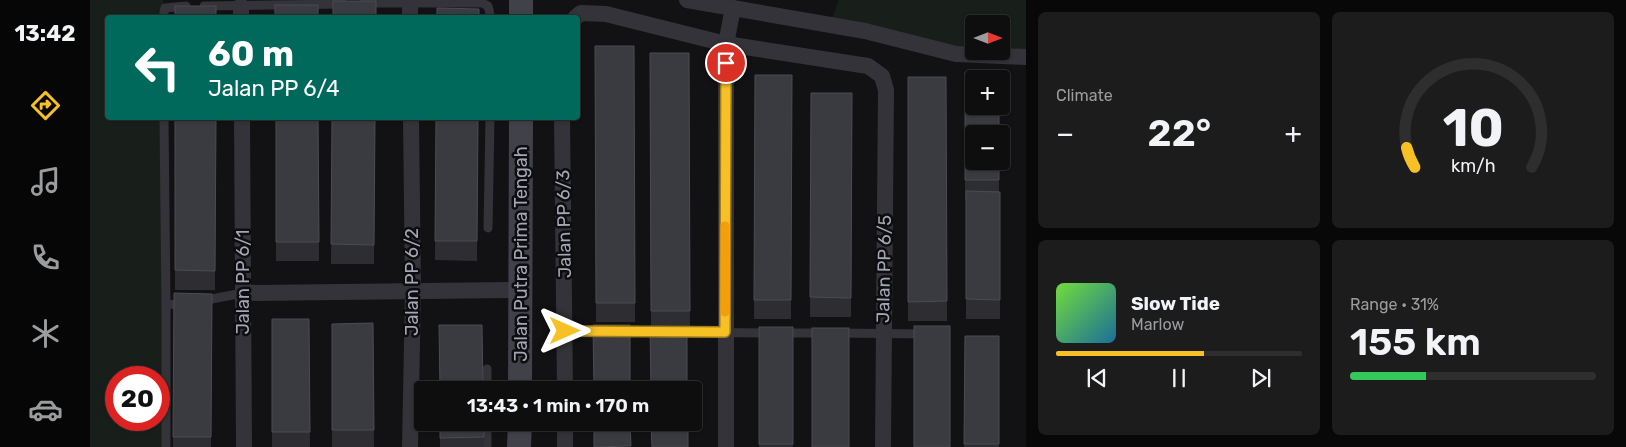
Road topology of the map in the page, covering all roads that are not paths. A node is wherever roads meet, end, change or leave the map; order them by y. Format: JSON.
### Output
{"nodes":[{"id":1,"x":521,"y":0,"type":"edge"},
{"id":2,"x":687,"y":0,"type":"edge"},
{"id":3,"x":733,"y":8,"type":"junction"},
{"id":4,"x":410,"y":10,"type":"edge"},
{"id":5,"x":241,"y":12,"type":"edge"},
{"id":6,"x":164,"y":15,"type":"edge"},
{"id":7,"x":490,"y":15,"type":"edge"},
{"id":8,"x":521,"y":15,"type":"edge"},
{"id":9,"x":579,"y":15,"type":"edge"},
{"id":10,"x":726,"y":44,"type":"junction"},
{"id":11,"x":1026,"y":57,"type":"edge"},
{"id":12,"x":164,"y":120,"type":"edge"},
{"id":13,"x":242,"y":120,"type":"edge"},
{"id":14,"x":411,"y":120,"type":"edge"},
{"id":15,"x":490,"y":120,"type":"edge"},
{"id":16,"x":521,"y":120,"type":"edge"},
{"id":17,"x":562,"y":120,"type":"edge"},
{"id":18,"x":488,"y":228,"type":"dead end"},
{"id":19,"x":521,"y":290,"type":"junction"},
{"id":20,"x":413,"y":291,"type":"junction"},
{"id":21,"x":243,"y":293,"type":"junction"},
{"id":22,"x":166,"y":305,"type":"junction"},
{"id":23,"x":565,"y":331,"type":"junction"},
{"id":24,"x":725,"y":332,"type":"junction"},
{"id":25,"x":883,"y":334,"type":"junction"},
{"id":26,"x":939,"y":334,"type":"edge"},
{"id":27,"x":487,"y":369,"type":"dead end"},
{"id":28,"x":487,"y":381,"type":"edge"},
{"id":29,"x":520,"y":381,"type":"edge"},
{"id":30,"x":565,"y":381,"type":"edge"},
{"id":31,"x":487,"y":431,"type":"edge"},
{"id":32,"x":520,"y":431,"type":"edge"},
{"id":33,"x":565,"y":431,"type":"edge"},
{"id":34,"x":166,"y":447,"type":"edge"},
{"id":35,"x":244,"y":447,"type":"edge"},
{"id":36,"x":410,"y":447,"type":"edge"},
{"id":37,"x":487,"y":447,"type":"edge"},
{"id":38,"x":519,"y":447,"type":"edge"},
{"id":39,"x":565,"y":447,"type":"edge"},
{"id":40,"x":726,"y":447,"type":"edge"},
{"id":41,"x":882,"y":447,"type":"edge"}],
"edges":[{"from":1,"to":8,"type":"street"},
{"from":2,"to":3,"type":"street"},
{"from":3,"to":10,"type":"street"},
{"from":3,"to":11,"type":"street"},
{"from":4,"to":5,"type":"lane"},
{"from":4,"to":7,"type":"lane"},
{"from":5,"to":6,"type":"lane"},
{"from":9,"to":10,"type":"street"},
{"from":10,"to":24,"type":"street"},
{"from":10,"to":25,"type":"street","name":"Jalan PP 6/5"},
{"from":12,"to":22,"type":"lane"},
{"from":13,"to":21,"type":"street","name":"Jalan PP 6/1"},
{"from":14,"to":20,"type":"street","name":"Jalan PP 6/2"},
{"from":15,"to":18,"type":"lane"},
{"from":16,"to":19,"type":"street","name":"Jalan Putra Prima Tengah"},
{"from":17,"to":23,"type":"street","name":"Jalan PP 6/3"},
{"from":19,"to":20,"type":"street"},
{"from":19,"to":29,"type":"street","name":"Jalan Putra Prima Tengah"},
{"from":20,"to":21,"type":"street"},
{"from":20,"to":36,"type":"street","name":"Jalan PP 6/2"},
{"from":21,"to":22,"type":"lane"},
{"from":21,"to":35,"type":"street","name":"Jalan PP 6/1"},
{"from":22,"to":34,"type":"lane"},
{"from":23,"to":24,"type":"lane"},
{"from":23,"to":30,"type":"street","name":"Jalan PP 6/3"},
{"from":24,"to":25,"type":"lane"},
{"from":24,"to":40,"type":"street"},
{"from":25,"to":26,"type":"lane"},
{"from":25,"to":41,"type":"street","name":"Jalan PP 6/5"},
{"from":27,"to":28,"type":"lane"},
{"from":31,"to":37,"type":"lane"},
{"from":32,"to":38,"type":"street"},
{"from":33,"to":39,"type":"street"}]}
